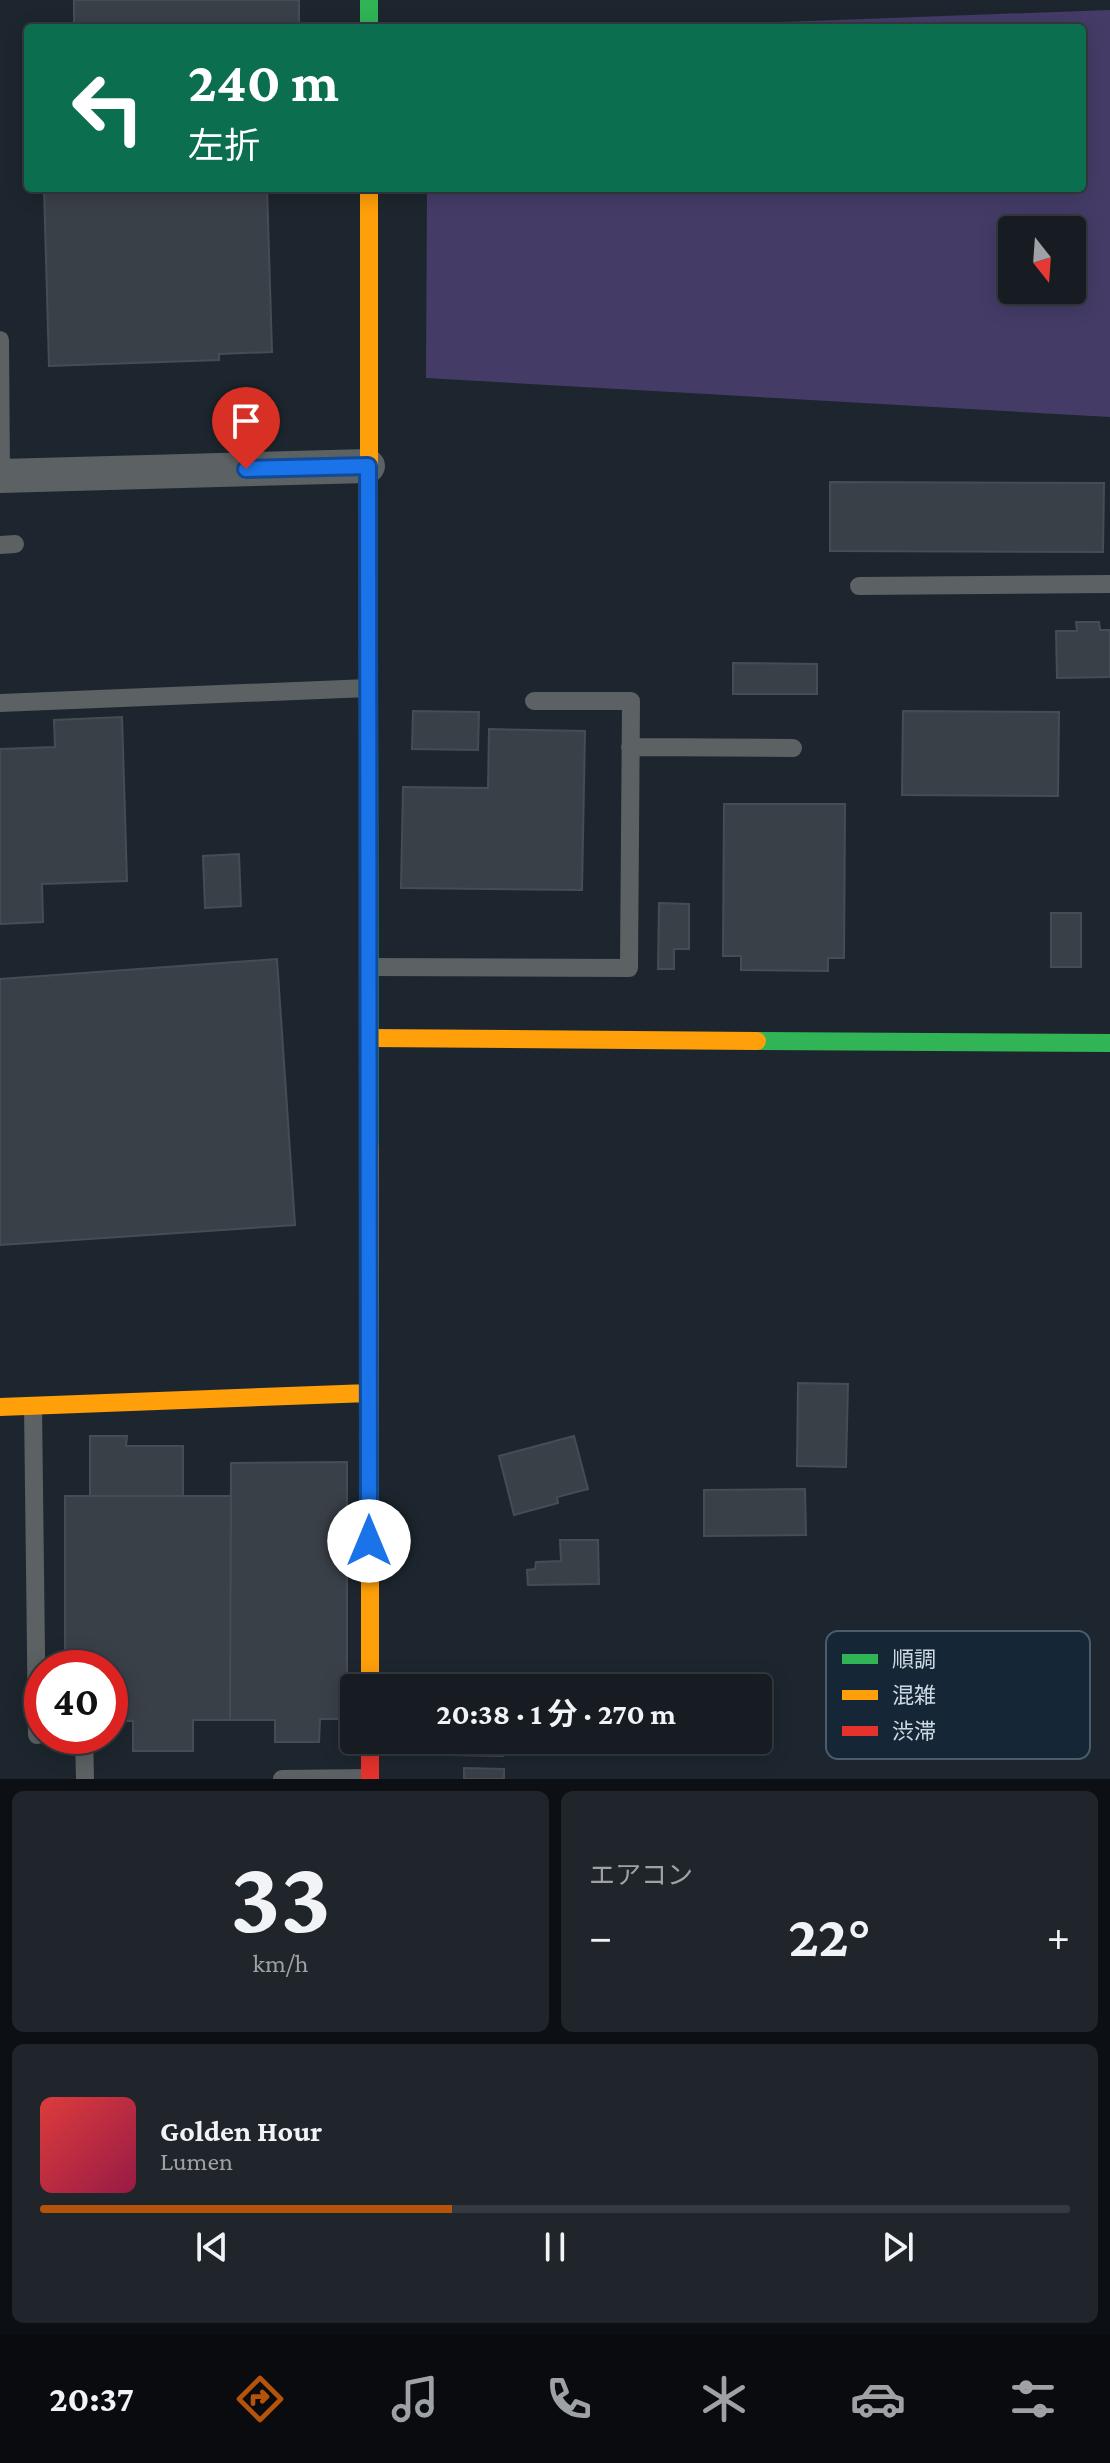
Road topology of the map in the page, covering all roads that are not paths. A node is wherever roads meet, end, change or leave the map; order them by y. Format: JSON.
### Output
{"nodes":[{"id":1,"x":369,"y":0,"type":"edge"},
{"id":2,"x":369,"y":24,"type":"edge"},
{"id":3,"x":369,"y":192,"type":"edge"},
{"id":4,"x":0,"y":340,"type":"edge"},
{"id":5,"x":368,"y":466,"type":"junction"},
{"id":6,"x":1,"y":476,"type":"edge"},
{"id":7,"x":1110,"y":584,"type":"edge"},
{"id":8,"x":859,"y":586,"type":"dead end"},
{"id":9,"x":368,"y":688,"type":"junction"},
{"id":10,"x":534,"y":701,"type":"dead end"},
{"id":11,"x":0,"y":703,"type":"edge"},
{"id":12,"x":630,"y":747,"type":"junction"},
{"id":13,"x":793,"y":748,"type":"dead end"},
{"id":14,"x":369,"y":967,"type":"junction"},
{"id":15,"x":369,"y":1038,"type":"junction"},
{"id":16,"x":1110,"y":1043,"type":"edge"},
{"id":17,"x":369,"y":1393,"type":"junction"},
{"id":18,"x":33,"y":1406,"type":"junction"},
{"id":19,"x":0,"y":1407,"type":"edge"},
{"id":20,"x":36,"y":1650,"type":"edge"},
{"id":21,"x":370,"y":1674,"type":"edge"},
{"id":22,"x":84,"y":1754,"type":"edge"},
{"id":23,"x":370,"y":1754,"type":"edge"},
{"id":24,"x":370,"y":1778,"type":"edge"},
{"id":25,"x":85,"y":1779,"type":"edge"},
{"id":26,"x":282,"y":1779,"type":"edge"}],
"edges":[{"from":1,"to":2,"type":"street"},
{"from":3,"to":5,"type":"street"},
{"from":4,"to":6,"type":"lane"},
{"from":5,"to":6,"type":"street"},
{"from":5,"to":9,"type":"street"},
{"from":7,"to":8,"type":"lane"},
{"from":9,"to":11,"type":"lane"},
{"from":9,"to":14,"type":"street"},
{"from":10,"to":12,"type":"lane"},
{"from":12,"to":13,"type":"lane"},
{"from":12,"to":14,"type":"lane"},
{"from":14,"to":15,"type":"street"},
{"from":15,"to":16,"type":"street"},
{"from":15,"to":17,"type":"street"},
{"from":17,"to":18,"type":"street"},
{"from":17,"to":21,"type":"street"},
{"from":18,"to":19,"type":"street"},
{"from":18,"to":20,"type":"lane"},
{"from":22,"to":25,"type":"lane"},
{"from":23,"to":24,"type":"street"},
{"from":24,"to":26,"type":"lane"}]}
